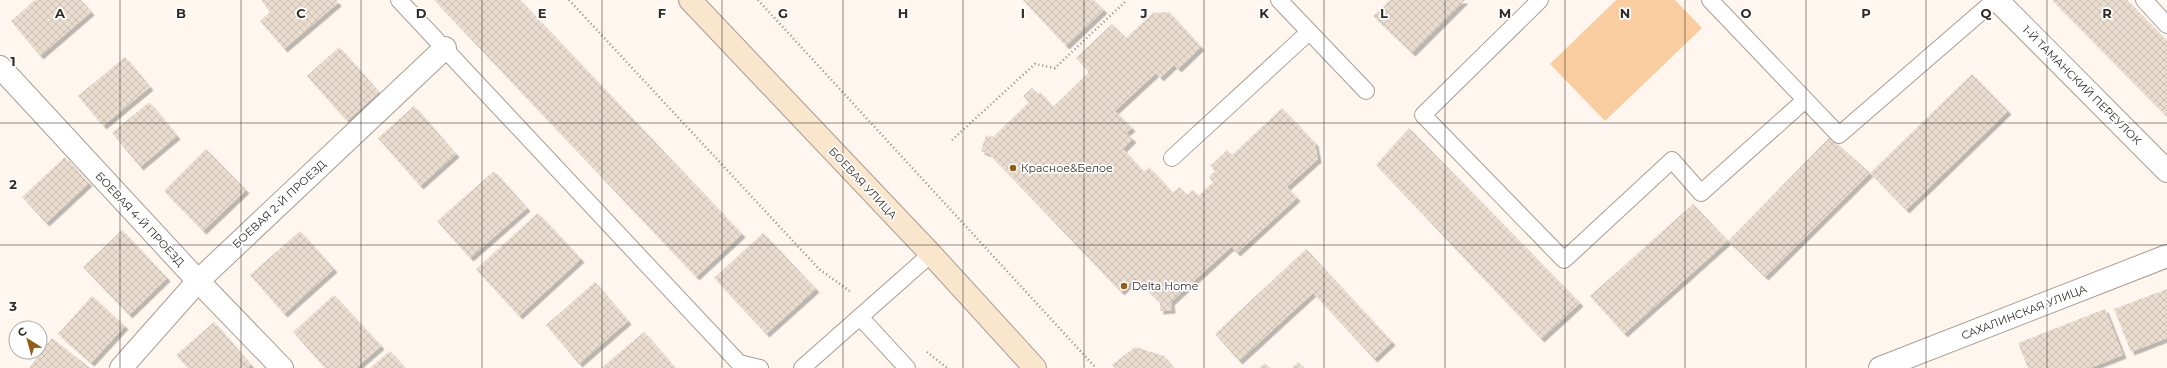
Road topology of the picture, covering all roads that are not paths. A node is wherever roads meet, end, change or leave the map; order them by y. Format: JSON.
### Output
{"nodes":[{"id":1,"x":399,"y":0,"type":"edge"},
{"id":2,"x":690,"y":0,"type":"edge"},
{"id":3,"x":1279,"y":0,"type":"edge"},
{"id":4,"x":1540,"y":0,"type":"edge"},
{"id":5,"x":1710,"y":0,"type":"edge"},
{"id":6,"x":1996,"y":0,"type":"edge"},
{"id":7,"x":2144,"y":0,"type":"edge"},
{"id":8,"x":2167,"y":25,"type":"edge"},
{"id":9,"x":1309,"y":32,"type":"junction"},
{"id":10,"x":445,"y":48,"type":"junction"},
{"id":11,"x":0,"y":67,"type":"edge"},
{"id":12,"x":1366,"y":91,"type":"dead end"},
{"id":13,"x":1805,"y":100,"type":"junction"},
{"id":14,"x":1172,"y":158,"type":"dead end"},
{"id":15,"x":2167,"y":171,"type":"edge"},
{"id":16,"x":931,"y":254,"type":"junction"},
{"id":17,"x":2167,"y":256,"type":"edge"},
{"id":18,"x":198,"y":281,"type":"junction"},
{"id":19,"x":866,"y":312,"type":"junction"},
{"id":20,"x":121,"y":368,"type":"edge"},
{"id":21,"x":282,"y":368,"type":"edge"},
{"id":22,"x":760,"y":368,"type":"edge"},
{"id":23,"x":802,"y":368,"type":"edge"},
{"id":24,"x":907,"y":368,"type":"edge"},
{"id":25,"x":1035,"y":368,"type":"edge"},
{"id":26,"x":1880,"y":368,"type":"edge"}],
"edges":[{"from":1,"to":10,"type":"lane"},
{"from":2,"to":16,"type":"main road","name":"БОЕВАЯ УЛИЦА"},
{"from":3,"to":9,"type":"lane"},
{"from":4,"to":13,"type":"lane"},
{"from":5,"to":13,"type":"lane"},
{"from":6,"to":13,"type":"lane"},
{"from":6,"to":15,"type":"street","name":"1-Й ТАМАНСКИЙ ПЕРЕУЛОК"},
{"from":7,"to":8,"type":"lane"},
{"from":9,"to":12,"type":"lane"},
{"from":9,"to":14,"type":"lane"},
{"from":10,"to":18,"type":"street","name":"БОЕВАЯ 2-Й ПРОЕЗД"},
{"from":10,"to":22,"type":"lane"},
{"from":11,"to":18,"type":"street","name":"БОЕВАЯ 4-Й ПРОЕЗД"},
{"from":16,"to":19,"type":"lane"},
{"from":16,"to":25,"type":"main road","name":"БОЕВАЯ УЛИЦА"},
{"from":17,"to":26,"type":"street","name":"САХАЛИНСКАЯ УЛИЦА"},
{"from":18,"to":20,"type":"street","name":"БОЕВАЯ 2-Й ПРОЕЗД"},
{"from":18,"to":21,"type":"street","name":"БОЕВАЯ 4-Й ПРОЕЗД"},
{"from":19,"to":23,"type":"lane"},
{"from":19,"to":24,"type":"lane"}]}
